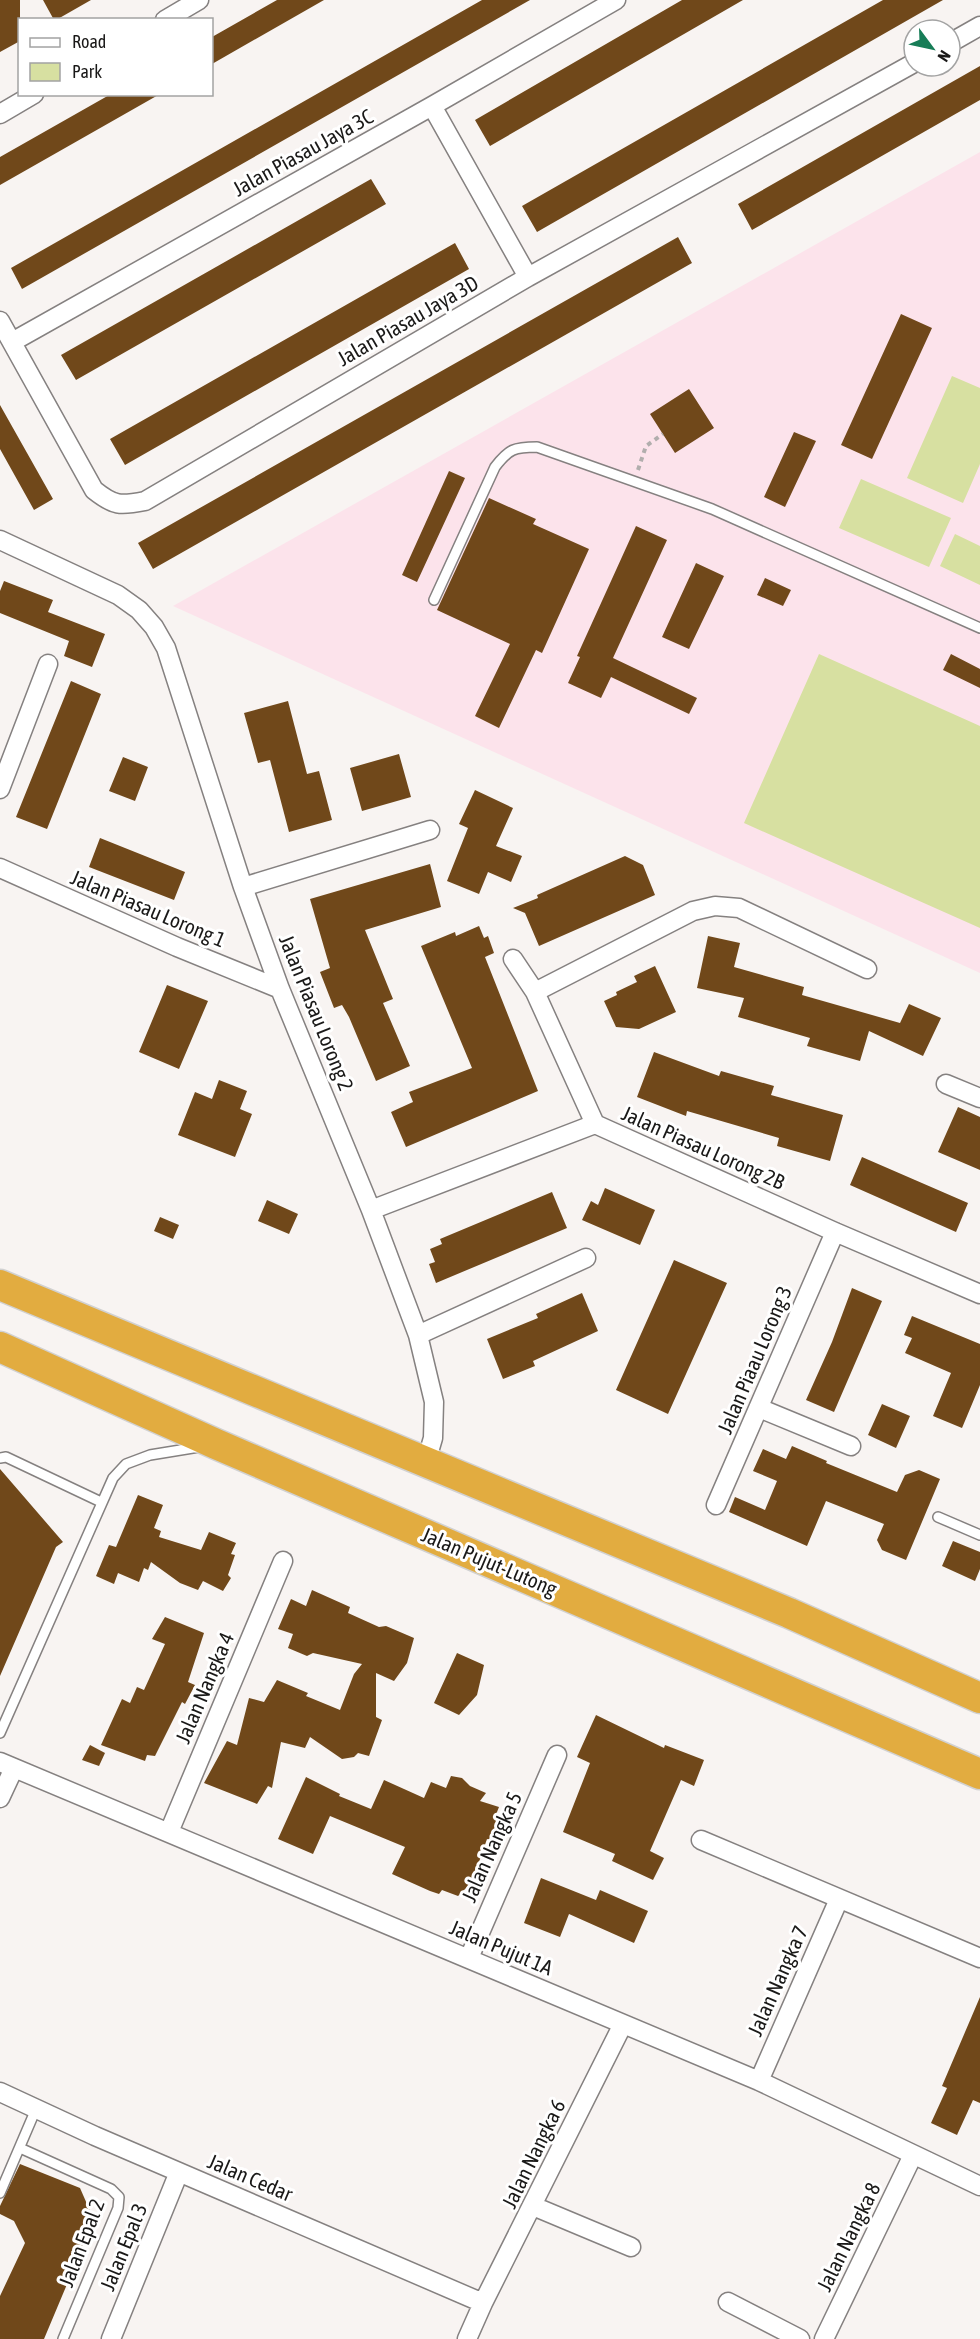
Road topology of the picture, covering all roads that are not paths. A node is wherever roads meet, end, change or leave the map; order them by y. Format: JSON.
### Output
{"nodes":[{"id":1,"x":199,"y":0,"type":"edge"},
{"id":2,"x":616,"y":0,"type":"edge"},
{"id":3,"x":168,"y":18,"type":"edge"},
{"id":4,"x":980,"y":26,"type":"edge"},
{"id":5,"x":962,"y":36,"type":"edge"},
{"id":6,"x":902,"y":70,"type":"edge"},
{"id":7,"x":31,"y":96,"type":"edge"},
{"id":8,"x":432,"y":106,"type":"junction"},
{"id":9,"x":0,"y":114,"type":"edge"},
{"id":10,"x":528,"y":277,"type":"junction"},
{"id":11,"x":0,"y":321,"type":"edge"},
{"id":12,"x":12,"y":342,"type":"junction"},
{"id":13,"x":0,"y":540,"type":"edge"},
{"id":14,"x":434,"y":600,"type":"dead end"},
{"id":15,"x":980,"y":628,"type":"edge"},
{"id":16,"x":48,"y":664,"type":"dead end"},
{"id":17,"x":0,"y":789,"type":"edge"},
{"id":18,"x":430,"y":830,"type":"dead end"},
{"id":19,"x":0,"y":868,"type":"edge"},
{"id":20,"x":243,"y":887,"type":"junction"},
{"id":21,"x":513,"y":959,"type":"dead end"},
{"id":22,"x":867,"y":969,"type":"dead end"},
{"id":23,"x":280,"y":989,"type":"junction"},
{"id":24,"x":535,"y":992,"type":"junction"},
{"id":25,"x":946,"y":1084,"type":"dead end"},
{"id":26,"x":980,"y":1098,"type":"edge"},
{"id":27,"x":595,"y":1124,"type":"junction"},
{"id":28,"x":371,"y":1210,"type":"junction"},
{"id":29,"x":834,"y":1232,"type":"junction"},
{"id":30,"x":586,"y":1258,"type":"dead end"},
{"id":31,"x":0,"y":1285,"type":"edge"},
{"id":32,"x":980,"y":1293,"type":"edge"},
{"id":33,"x":418,"y":1335,"type":"junction"},
{"id":34,"x":0,"y":1347,"type":"edge"},
{"id":35,"x":759,"y":1408,"type":"junction"},
{"id":36,"x":216,"y":1444,"type":"junction"},
{"id":37,"x":851,"y":1446,"type":"dead end"},
{"id":38,"x":0,"y":1458,"type":"edge"},
{"id":39,"x":426,"y":1462,"type":"junction"},
{"id":40,"x":101,"y":1503,"type":"junction"},
{"id":41,"x":716,"y":1505,"type":"dead end"},
{"id":42,"x":938,"y":1516,"type":"dead end"},
{"id":43,"x":980,"y":1535,"type":"edge"},
{"id":44,"x":283,"y":1561,"type":"dead end"},
{"id":45,"x":978,"y":1693,"type":"edge"},
{"id":46,"x":0,"y":1705,"type":"edge"},
{"id":47,"x":11,"y":1710,"type":"junction"},
{"id":48,"x":0,"y":1733,"type":"edge"},
{"id":49,"x":557,"y":1755,"type":"dead end"},
{"id":50,"x":7,"y":1765,"type":"edge"},
{"id":51,"x":980,"y":1774,"type":"edge"},
{"id":52,"x":0,"y":1798,"type":"edge"},
{"id":53,"x":169,"y":1832,"type":"junction"},
{"id":54,"x":701,"y":1840,"type":"dead end"},
{"id":55,"x":839,"y":1899,"type":"junction"},
{"id":56,"x":469,"y":1958,"type":"junction"},
{"id":57,"x":980,"y":1958,"type":"edge"},
{"id":58,"x":623,"y":2024,"type":"junction"},
{"id":59,"x":759,"y":2081,"type":"junction"},
{"id":60,"x":0,"y":2092,"type":"edge"},
{"id":61,"x":36,"y":2109,"type":"junction"},
{"id":62,"x":20,"y":2148,"type":"junction"},
{"id":63,"x":913,"y":2155,"type":"junction"},
{"id":64,"x":178,"y":2172,"type":"junction"},
{"id":65,"x":980,"y":2186,"type":"edge"},
{"id":66,"x":0,"y":2193,"type":"edge"},
{"id":67,"x":533,"y":2206,"type":"junction"},
{"id":68,"x":631,"y":2247,"type":"dead end"},
{"id":69,"x":728,"y":2302,"type":"dead end"},
{"id":70,"x":483,"y":2303,"type":"junction"},
{"id":71,"x":828,"y":2338,"type":"edge"},
{"id":72,"x":63,"y":2339,"type":"edge"},
{"id":73,"x":111,"y":2339,"type":"edge"},
{"id":74,"x":467,"y":2339,"type":"edge"},
{"id":75,"x":800,"y":2339,"type":"edge"}],
"edges":[{"from":1,"to":3,"type":"street"},
{"from":2,"to":8,"type":"street","name":"Jalan Piasau Jaya 3C"},
{"from":4,"to":5,"type":"street"},
{"from":6,"to":10,"type":"street","name":"Jalan Piasau Jaya 3D"},
{"from":7,"to":9,"type":"street"},
{"from":8,"to":10,"type":"street"},
{"from":8,"to":12,"type":"street","name":"Jalan Piasau Jaya 3C"},
{"from":10,"to":12,"type":"street","name":"Jalan Piasau Jaya 3D"},
{"from":11,"to":12,"type":"street","name":"Jalan Piasau Jaya 3D"},
{"from":13,"to":20,"type":"street","name":"Jalan Piasau Lorong 2"},
{"from":14,"to":15,"type":"lane"},
{"from":16,"to":17,"type":"street"},
{"from":18,"to":20,"type":"street"},
{"from":19,"to":23,"type":"street","name":"Jalan Piasau Lorong 1"},
{"from":20,"to":23,"type":"street","name":"Jalan Piasau Lorong 2"},
{"from":21,"to":24,"type":"street"},
{"from":22,"to":24,"type":"street"},
{"from":23,"to":28,"type":"street","name":"Jalan Piasau Lorong 2"},
{"from":24,"to":27,"type":"street"},
{"from":25,"to":26,"type":"street"},
{"from":27,"to":28,"type":"street","name":"Jalan Piasau Lorong 2B"},
{"from":27,"to":29,"type":"street","name":"Jalan Piasau Lorong 2B"},
{"from":28,"to":33,"type":"street","name":"Jalan Piasau Lorong 2"},
{"from":29,"to":32,"type":"street","name":"Jalan Piasau Lorong 2B"},
{"from":29,"to":35,"type":"street","name":"Jalan Piaau Lorong 3"},
{"from":30,"to":33,"type":"street"},
{"from":31,"to":39,"type":"highway"},
{"from":33,"to":39,"type":"street","name":"Jalan Piasau Lorong 2"},
{"from":34,"to":36,"type":"highway","name":"Jalan Pujut-Lutong"},
{"from":35,"to":37,"type":"street"},
{"from":35,"to":41,"type":"street","name":"Jalan Piaau Lorong 3"},
{"from":36,"to":40,"type":"lane"},
{"from":36,"to":51,"type":"highway","name":"Jalan Pujut-Lutong"},
{"from":38,"to":40,"type":"lane"},
{"from":39,"to":45,"type":"highway"},
{"from":40,"to":47,"type":"lane"},
{"from":42,"to":43,"type":"lane"},
{"from":44,"to":53,"type":"street","name":"Jalan Nangka 4"},
{"from":46,"to":47,"type":"lane"},
{"from":47,"to":48,"type":"lane"},
{"from":49,"to":56,"type":"street","name":"Jalan Nangka 5"},
{"from":50,"to":52,"type":"street"},
{"from":50,"to":53,"type":"street","name":"Jalan Pujut 1A"},
{"from":53,"to":56,"type":"street","name":"Jalan Pujut 1A"},
{"from":54,"to":55,"type":"street"},
{"from":55,"to":57,"type":"street"},
{"from":55,"to":59,"type":"street","name":"Jalan Nangka 7"},
{"from":56,"to":58,"type":"street","name":"Jalan Pujut 1A"},
{"from":58,"to":59,"type":"street","name":"Jalan Pujut 1A"},
{"from":58,"to":67,"type":"street","name":"Jalan Nangka 6"},
{"from":59,"to":63,"type":"street","name":"Jalan Pujut 1A"},
{"from":60,"to":61,"type":"street","name":"Jalan Cedar"},
{"from":61,"to":62,"type":"lane"},
{"from":61,"to":64,"type":"street","name":"Jalan Cedar"},
{"from":62,"to":66,"type":"lane"},
{"from":62,"to":72,"type":"lane","name":"Jalan Epal 2"},
{"from":63,"to":65,"type":"street","name":"Jalan Pujut 1A"},
{"from":63,"to":71,"type":"street","name":"Jalan Nangka 8"},
{"from":64,"to":70,"type":"street","name":"Jalan Cedar"},
{"from":64,"to":73,"type":"street","name":"Jalan Epal 3"},
{"from":67,"to":68,"type":"street"},
{"from":67,"to":70,"type":"street","name":"Jalan Nangka 6"},
{"from":69,"to":75,"type":"street"},
{"from":70,"to":74,"type":"street","name":"Jalan Nangka 6"}]}
